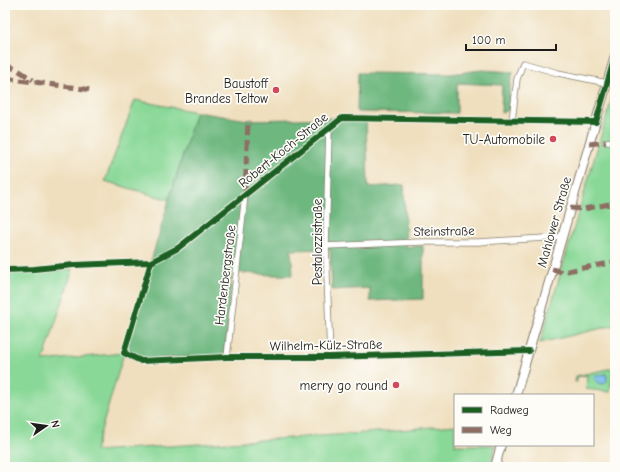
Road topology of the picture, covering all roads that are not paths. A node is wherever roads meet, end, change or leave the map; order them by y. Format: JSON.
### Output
{"nodes":[{"id":1,"x":615,"y":56,"type":"edge"},
{"id":2,"x":607,"y":83,"type":"junction"},
{"id":3,"x":512,"y":121,"type":"junction"},
{"id":4,"x":596,"y":122,"type":"junction"},
{"id":5,"x":329,"y":128,"type":"junction"},
{"id":6,"x":615,"y":141,"type":"edge"},
{"id":7,"x":606,"y":142,"type":"dead end"},
{"id":8,"x":245,"y":195,"type":"junction"},
{"id":9,"x":562,"y":237,"type":"junction"},
{"id":10,"x":326,"y":246,"type":"junction"},
{"id":11,"x":151,"y":262,"type":"junction"},
{"id":12,"x":5,"y":270,"type":"edge"},
{"id":13,"x":529,"y":351,"type":"junction"},
{"id":14,"x":330,"y":357,"type":"junction"},
{"id":15,"x":227,"y":358,"type":"junction"},
{"id":16,"x":516,"y":394,"type":"edge"},
{"id":17,"x":501,"y":446,"type":"edge"},
{"id":18,"x":495,"y":467,"type":"edge"}],
"edges":[{"from":1,"to":2,"type":"main road","name":"Mahlower Straße"},
{"from":2,"to":3,"type":"street"},
{"from":2,"to":4,"type":"main road","name":"Mahlower Straße"},
{"from":3,"to":4,"type":"street","name":"Robert-Koch-Straße"},
{"from":3,"to":5,"type":"street","name":"Robert-Koch-Straße"},
{"from":4,"to":9,"type":"main road","name":"Mahlower Straße"},
{"from":5,"to":8,"type":"street","name":"Robert-Koch-Straße"},
{"from":5,"to":10,"type":"street","name":"Pestalozzistraße"},
{"from":6,"to":7,"type":"street"},
{"from":8,"to":11,"type":"street","name":"Robert-Koch-Straße"},
{"from":8,"to":15,"type":"street","name":"Hardenbergstraße"},
{"from":9,"to":10,"type":"street","name":"Steinstraße"},
{"from":9,"to":13,"type":"main road","name":"Mahlower Straße"},
{"from":10,"to":14,"type":"street","name":"Pestalozzistraße"},
{"from":11,"to":12,"type":"street","name":"Robert-Koch-Straße"},
{"from":11,"to":15,"type":"street","name":"Wilhelm-Külz-Straße"},
{"from":13,"to":14,"type":"street","name":"Wilhelm-Külz-Straße"},
{"from":13,"to":16,"type":"main road","name":"Mahlower Straße"},
{"from":14,"to":15,"type":"street","name":"Wilhelm-Külz-Straße"},
{"from":17,"to":18,"type":"main road"}]}
